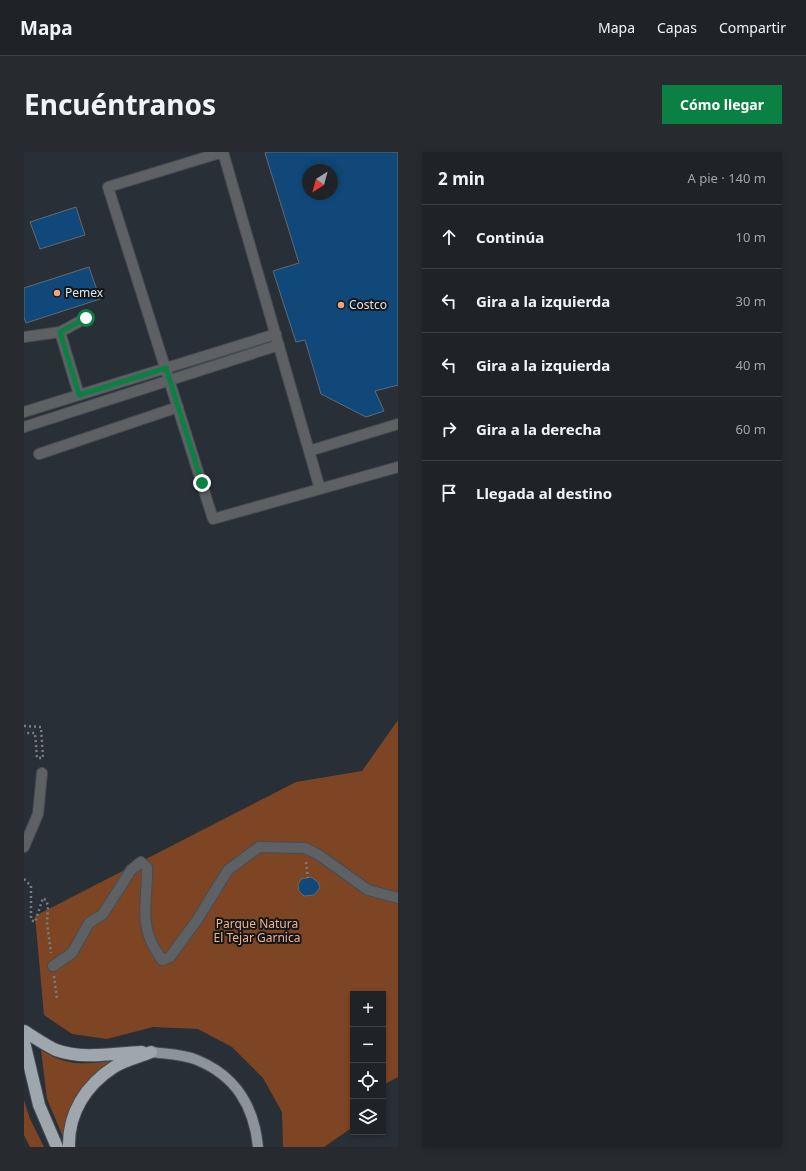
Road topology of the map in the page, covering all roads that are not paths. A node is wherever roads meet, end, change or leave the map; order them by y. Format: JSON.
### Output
{"nodes":[{"id":1,"x":223,"y":152,"type":"edge"},
{"id":2,"x":86,"y":318,"type":"dead end"},
{"id":3,"x":60,"y":332,"type":"junction"},
{"id":4,"x":276,"y":334,"type":"junction"},
{"id":5,"x":24,"y":337,"type":"edge"},
{"id":6,"x":278,"y":345,"type":"junction"},
{"id":7,"x":166,"y":368,"type":"junction"},
{"id":8,"x":169,"y":380,"type":"junction"},
{"id":9,"x":79,"y":395,"type":"junction"},
{"id":10,"x":178,"y":407,"type":"junction"},
{"id":11,"x":24,"y":412,"type":"edge"},
{"id":12,"x":398,"y":424,"type":"edge"},
{"id":13,"x":24,"y":427,"type":"edge"},
{"id":14,"x":309,"y":451,"type":"junction"},
{"id":15,"x":39,"y":454,"type":"dead end"},
{"id":16,"x":398,"y":467,"type":"edge"},
{"id":17,"x":320,"y":489,"type":"junction"},
{"id":18,"x":42,"y":773,"type":"dead end"},
{"id":19,"x":24,"y":847,"type":"edge"},
{"id":20,"x":398,"y":898,"type":"edge"},
{"id":21,"x":53,"y":966,"type":"dead end"},
{"id":22,"x":24,"y":1031,"type":"edge"},
{"id":23,"x":24,"y":1042,"type":"edge"},
{"id":24,"x":152,"y":1052,"type":"junction"},
{"id":25,"x":57,"y":1147,"type":"edge"},
{"id":26,"x":69,"y":1147,"type":"edge"},
{"id":27,"x":258,"y":1147,"type":"edge"}],
"edges":[{"from":1,"to":4,"type":"street"},
{"from":1,"to":7,"type":"street"},
{"from":2,"to":3,"type":"street"},
{"from":3,"to":5,"type":"street"},
{"from":3,"to":9,"type":"street"},
{"from":4,"to":6,"type":"street"},
{"from":4,"to":7,"type":"street"},
{"from":6,"to":8,"type":"street"},
{"from":6,"to":14,"type":"street"},
{"from":7,"to":8,"type":"street"},
{"from":7,"to":9,"type":"street"},
{"from":8,"to":10,"type":"street"},
{"from":8,"to":13,"type":"street"},
{"from":9,"to":11,"type":"street"},
{"from":10,"to":15,"type":"street"},
{"from":10,"to":17,"type":"street"},
{"from":12,"to":14,"type":"street"},
{"from":14,"to":17,"type":"street"},
{"from":16,"to":17,"type":"street"},
{"from":18,"to":19,"type":"street"},
{"from":20,"to":21,"type":"street"},
{"from":22,"to":24,"type":"highway"},
{"from":23,"to":25,"type":"highway"},
{"from":24,"to":26,"type":"highway"},
{"from":24,"to":27,"type":"main road"}]}
